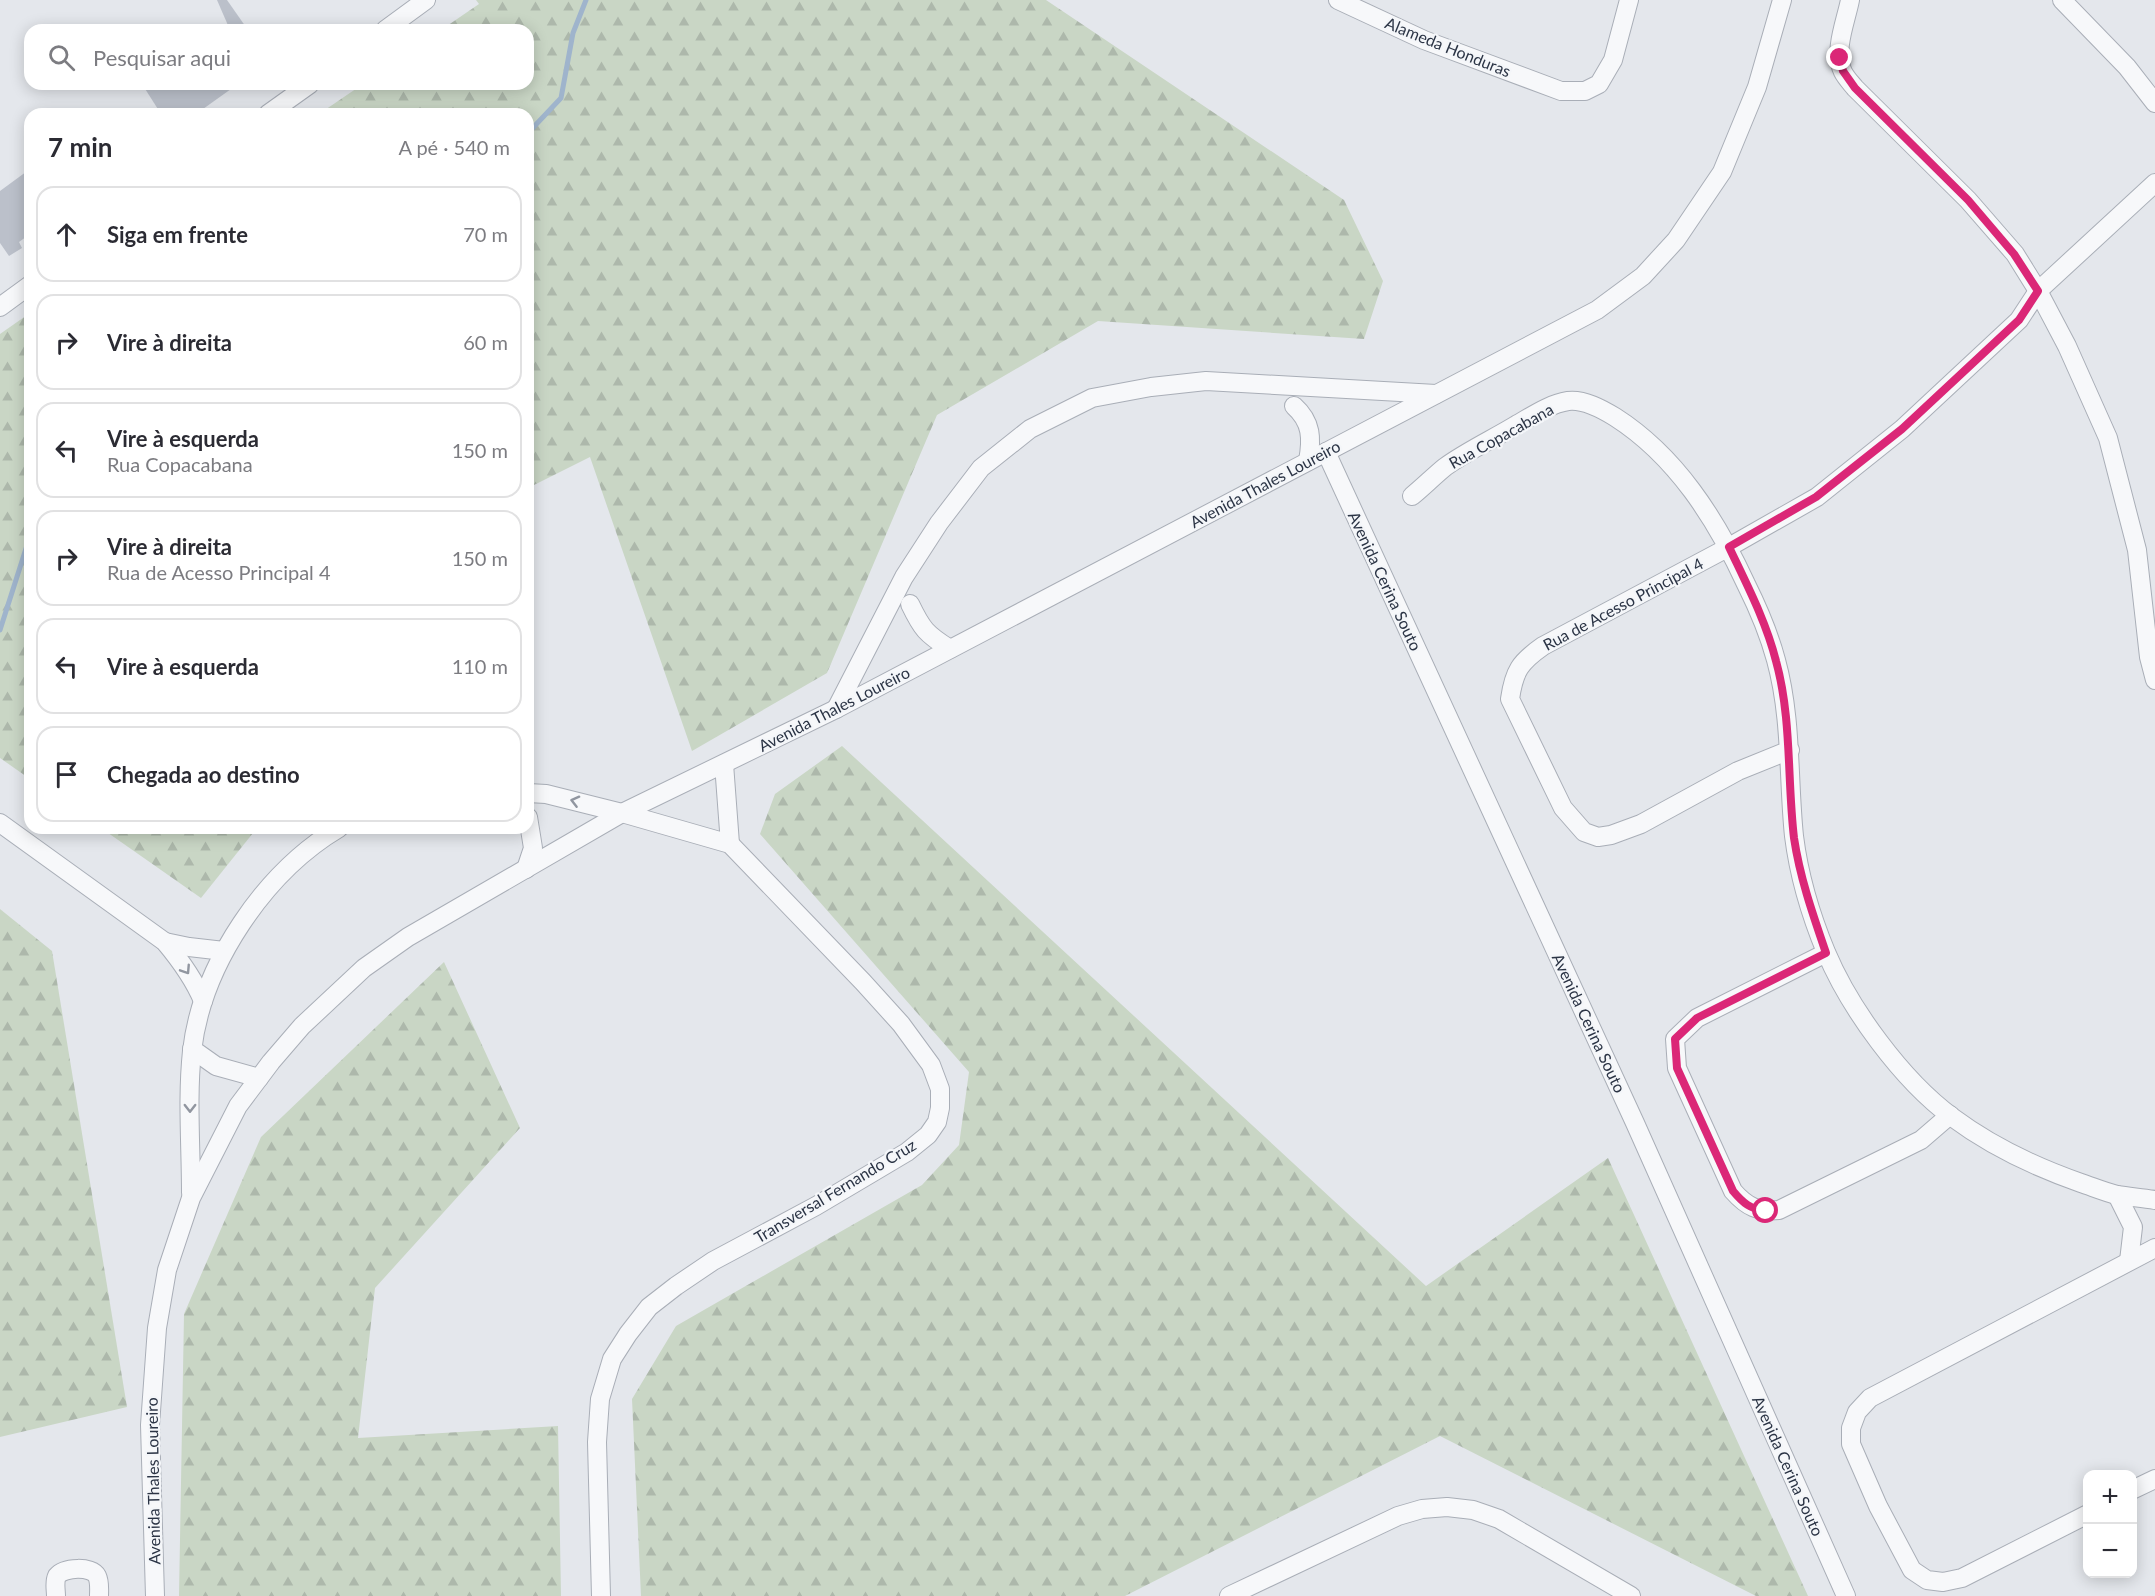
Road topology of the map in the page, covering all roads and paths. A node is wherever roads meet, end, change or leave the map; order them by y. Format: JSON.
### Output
{"nodes":[{"id":1,"x":426,"y":0,"type":"edge"},
{"id":2,"x":1338,"y":0,"type":"edge"},
{"id":3,"x":1629,"y":0,"type":"edge"},
{"id":4,"x":1782,"y":0,"type":"edge"},
{"id":5,"x":1850,"y":0,"type":"edge"},
{"id":6,"x":2062,"y":0,"type":"edge"},
{"id":7,"x":393,"y":24,"type":"edge"},
{"id":8,"x":302,"y":90,"type":"edge"},
{"id":9,"x":2155,"y":103,"type":"edge"},
{"id":10,"x":276,"y":108,"type":"edge"},
{"id":11,"x":2155,"y":183,"type":"edge"},
{"id":12,"x":24,"y":289,"type":"edge"},
{"id":13,"x":2038,"y":291,"type":"junction"},
{"id":14,"x":0,"y":307,"type":"edge"},
{"id":15,"x":1438,"y":394,"type":"junction"},
{"id":16,"x":1294,"y":406,"type":"dead end"},
{"id":17,"x":1326,"y":452,"type":"junction"},
{"id":18,"x":1308,"y":461,"type":"junction"},
{"id":19,"x":1412,"y":496,"type":"dead end"},
{"id":20,"x":1729,"y":547,"type":"junction"},
{"id":21,"x":910,"y":604,"type":"dead end"},
{"id":22,"x":950,"y":649,"type":"junction"},
{"id":23,"x":2155,"y":680,"type":"edge"},
{"id":24,"x":836,"y":709,"type":"junction"},
{"id":25,"x":1790,"y":750,"type":"junction"},
{"id":26,"x":724,"y":764,"type":"junction"},
{"id":27,"x":534,"y":793,"type":"edge"},
{"id":28,"x":622,"y":813,"type":"junction"},
{"id":29,"x":7,"y":827,"type":"edge"},
{"id":30,"x":329,"y":834,"type":"edge"},
{"id":31,"x":530,"y":834,"type":"edge"},
{"id":32,"x":730,"y":844,"type":"junction"},
{"id":33,"x":526,"y":868,"type":"junction"},
{"id":34,"x":165,"y":942,"type":"junction"},
{"id":35,"x":225,"y":951,"type":"junction"},
{"id":36,"x":1826,"y":953,"type":"junction"},
{"id":37,"x":203,"y":1001,"type":"junction"},
{"id":38,"x":192,"y":1049,"type":"junction"},
{"id":39,"x":259,"y":1078,"type":"junction"},
{"id":40,"x":1950,"y":1116,"type":"junction"},
{"id":41,"x":2117,"y":1195,"type":"junction"},
{"id":42,"x":191,"y":1197,"type":"junction"},
{"id":43,"x":2155,"y":1200,"type":"edge"},
{"id":44,"x":2155,"y":1248,"type":"edge"},
{"id":45,"x":2129,"y":1261,"type":"junction"},
{"id":46,"x":2155,"y":1479,"type":"edge"},
{"id":47,"x":2137,"y":1488,"type":"edge"},
{"id":48,"x":2083,"y":1517,"type":"edge"},
{"id":49,"x":56,"y":1596,"type":"edge"},
{"id":50,"x":99,"y":1596,"type":"edge"},
{"id":51,"x":155,"y":1596,"type":"edge"},
{"id":52,"x":601,"y":1596,"type":"edge"},
{"id":53,"x":1229,"y":1596,"type":"edge"},
{"id":54,"x":1631,"y":1596,"type":"edge"},
{"id":55,"x":1846,"y":1596,"type":"edge"}],
"edges":[{"from":1,"to":7,"type":"street"},
{"from":2,"to":3,"type":"street","name":"Alameda Honduras"},
{"from":4,"to":15,"type":"street","name":"Avenida Thales Loureiro"},
{"from":5,"to":13,"type":"street"},
{"from":6,"to":9,"type":"street"},
{"from":8,"to":10,"type":"street"},
{"from":11,"to":13,"type":"street","name":"Rua de Acesso Principal 4"},
{"from":12,"to":14,"type":"street"},
{"from":13,"to":20,"type":"street","name":"Rua de Acesso Principal 4"},
{"from":13,"to":23,"type":"street"},
{"from":15,"to":17,"type":"street","name":"Avenida Thales Loureiro"},
{"from":15,"to":24,"type":"street"},
{"from":16,"to":18,"type":"street"},
{"from":17,"to":18,"type":"street","name":"Avenida Thales Loureiro"},
{"from":17,"to":55,"type":"street","name":"Avenida Cerina Souto"},
{"from":18,"to":22,"type":"street","name":"Avenida Thales Loureiro"},
{"from":19,"to":20,"type":"street","name":"Rua Copacabana"},
{"from":20,"to":25,"type":"street","name":"Rua Copacabana"},
{"from":20,"to":25,"type":"street","name":"Rua de Acesso Principal 4"},
{"from":21,"to":22,"type":"street"},
{"from":22,"to":24,"type":"street","name":"Avenida Thales Loureiro"},
{"from":24,"to":26,"type":"street","name":"Avenida Thales Loureiro"},
{"from":25,"to":36,"type":"street","name":"Rua Copacabana"},
{"from":26,"to":28,"type":"street","name":"Avenida Thales Loureiro"},
{"from":26,"to":32,"type":"street"},
{"from":28,"to":27,"type":"street","one_way":true},
{"from":28,"to":32,"type":"street"},
{"from":28,"to":33,"type":"street","name":"Avenida Thales Loureiro"},
{"from":29,"to":34,"type":"street"},
{"from":30,"to":35,"type":"street"},
{"from":31,"to":33,"type":"street"},
{"from":32,"to":52,"type":"street","name":"Transversal Fernando Cruz"},
{"from":33,"to":39,"type":"street","name":"Avenida Thales Loureiro"},
{"from":34,"to":35,"type":"street"},
{"from":34,"to":37,"type":"street","one_way":true},
{"from":35,"to":37,"type":"street"},
{"from":36,"to":40,"type":"street","name":"Rua Copacabana"},
{"from":36,"to":40,"type":"street"},
{"from":37,"to":38,"type":"street"},
{"from":38,"to":39,"type":"street"},
{"from":38,"to":42,"type":"street","one_way":true},
{"from":39,"to":42,"type":"street","name":"Avenida Thales Loureiro"},
{"from":40,"to":41,"type":"street","name":"Rua Copacabana"},
{"from":41,"to":43,"type":"street","name":"Rua Copacabana"},
{"from":41,"to":45,"type":"street"},
{"from":42,"to":51,"type":"street","name":"Avenida Thales Loureiro"},
{"from":44,"to":45,"type":"street"},
{"from":45,"to":48,"type":"street"},
{"from":46,"to":47,"type":"street"},
{"from":49,"to":50,"type":"street"},
{"from":53,"to":54,"type":"street"}]}
